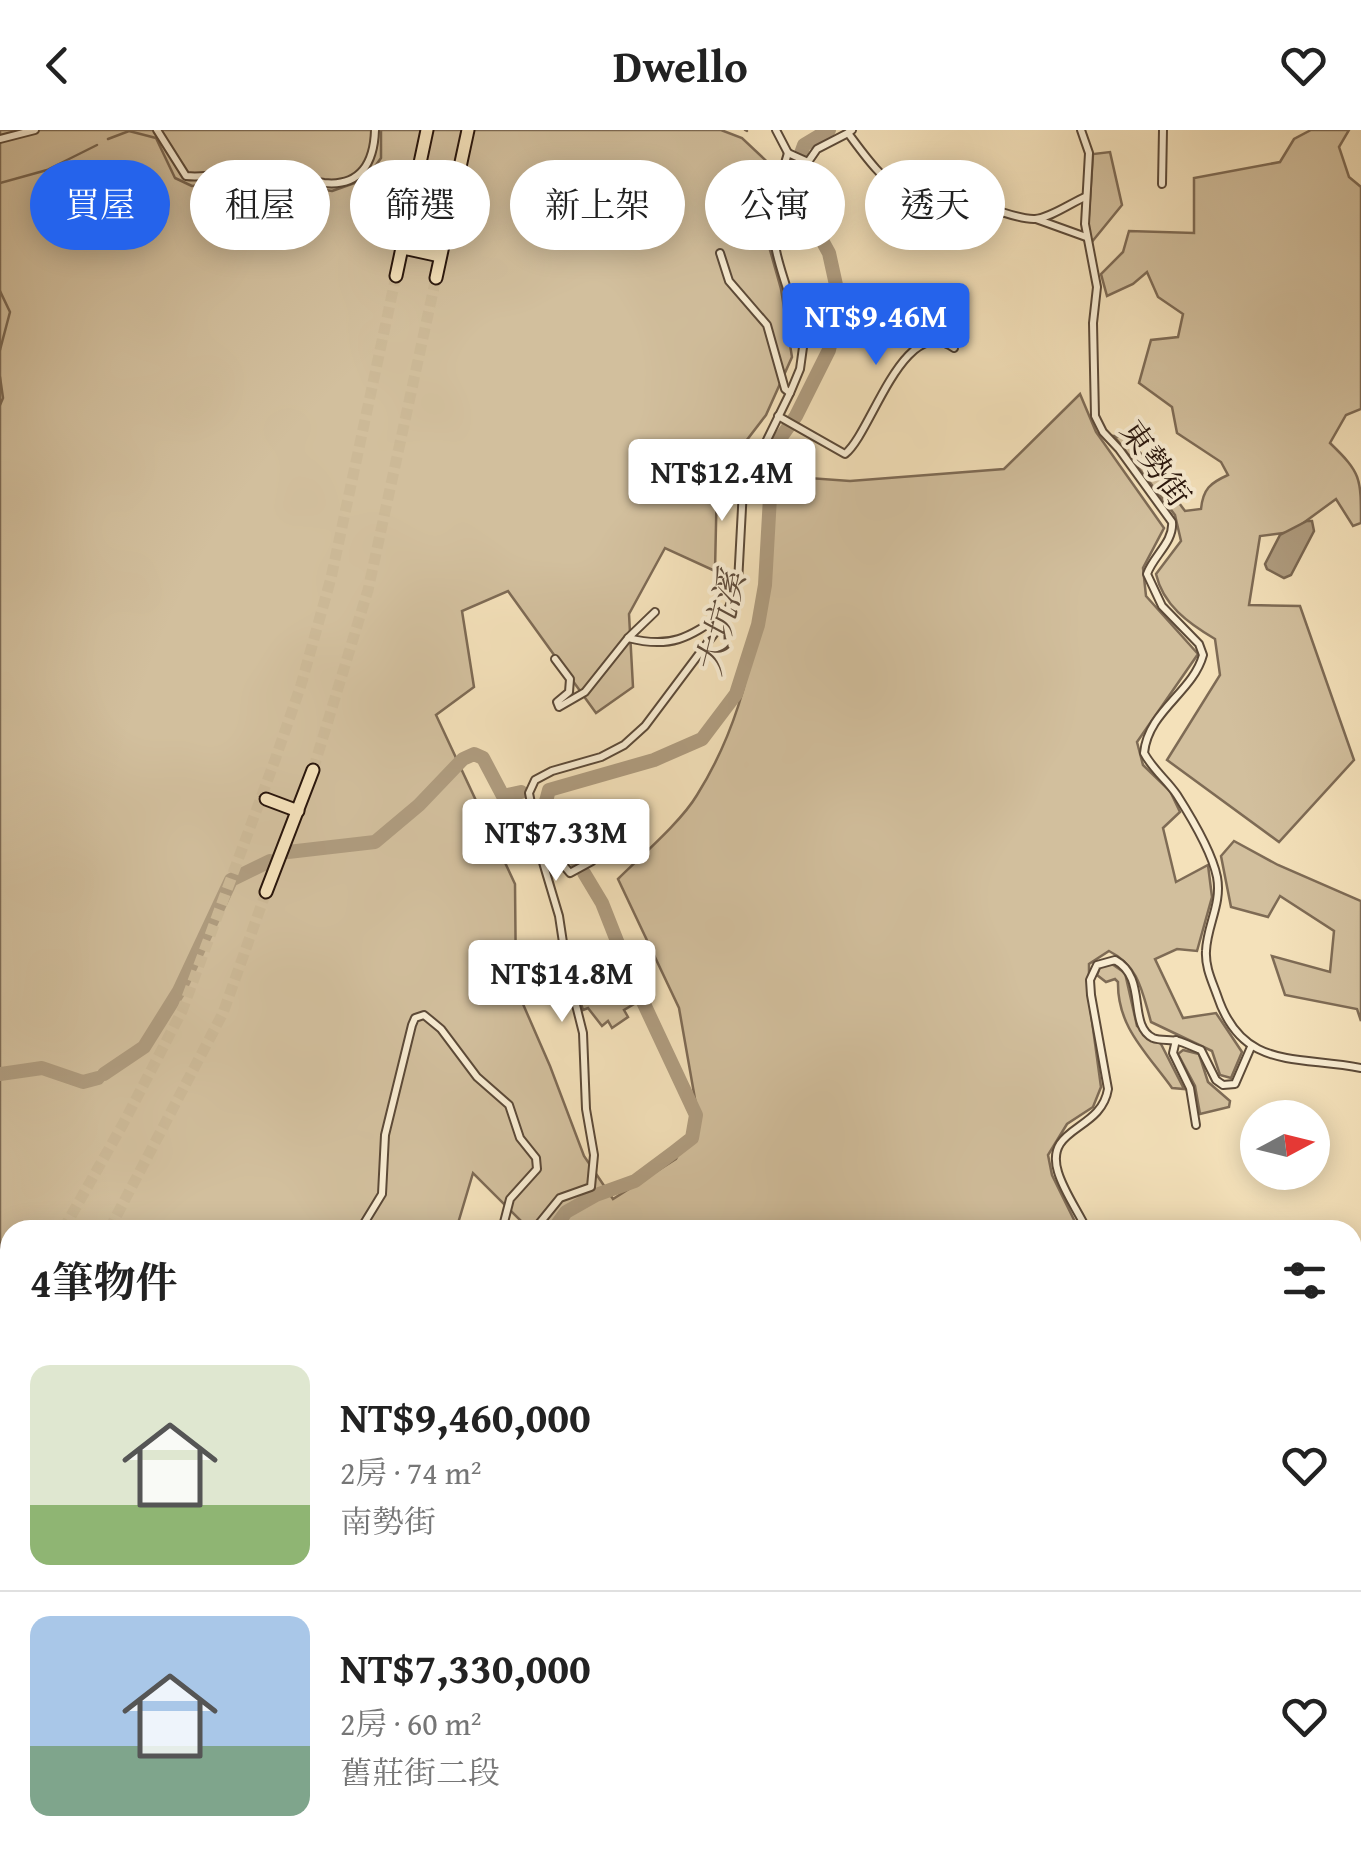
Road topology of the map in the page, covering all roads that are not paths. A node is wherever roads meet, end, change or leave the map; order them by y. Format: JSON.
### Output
{"nodes":[{"id":1,"x":36,"y":130,"type":"edge"},
{"id":2,"x":158,"y":130,"type":"edge"},
{"id":3,"x":375,"y":130,"type":"edge"},
{"id":4,"x":426,"y":130,"type":"edge"},
{"id":5,"x":468,"y":130,"type":"edge"},
{"id":6,"x":776,"y":130,"type":"edge"},
{"id":7,"x":1082,"y":130,"type":"edge"},
{"id":8,"x":1163,"y":130,"type":"edge"},
{"id":9,"x":850,"y":131,"type":"edge"},
{"id":10,"x":0,"y":139,"type":"edge"},
{"id":11,"x":790,"y":154,"type":"junction"},
{"id":12,"x":420,"y":160,"type":"edge"},
{"id":13,"x":1162,"y":184,"type":"dead end"},
{"id":14,"x":1084,"y":197,"type":"junction"},
{"id":15,"x":1036,"y":219,"type":"junction"},
{"id":16,"x":1086,"y":237,"type":"junction"},
{"id":17,"x":402,"y":250,"type":"edge"},
{"id":18,"x":412,"y":250,"type":"edge"},
{"id":19,"x":720,"y":253,"type":"dead end"},
{"id":20,"x":440,"y":256,"type":"junction"},
{"id":21,"x":396,"y":276,"type":"tunnel mouth"},
{"id":22,"x":436,"y":278,"type":"tunnel mouth"},
{"id":23,"x":954,"y":348,"type":"dead end"},
{"id":24,"x":790,"y":392,"type":"junction"},
{"id":25,"x":782,"y":418,"type":"junction"},
{"id":26,"x":728,"y":610,"type":"junction"},
{"id":27,"x":655,"y":612,"type":"dead end"},
{"id":28,"x":628,"y":638,"type":"junction"},
{"id":29,"x":555,"y":659,"type":"dead end"},
{"id":30,"x":313,"y":770,"type":"tunnel mouth"},
{"id":31,"x":266,"y":799,"type":"dead end"},
{"id":32,"x":298,"y":811,"type":"junction"},
{"id":33,"x":538,"y":834,"type":"junction"},
{"id":34,"x":592,"y":861,"type":"dead end"},
{"id":35,"x":266,"y":892,"type":"tunnel mouth"},
{"id":36,"x":1176,"y":1040,"type":"junction"},
{"id":37,"x":1251,"y":1047,"type":"junction"},
{"id":38,"x":1361,"y":1068,"type":"edge"},
{"id":39,"x":1196,"y":1125,"type":"dead end"},
{"id":40,"x":366,"y":1220,"type":"edge"},
{"id":41,"x":505,"y":1220,"type":"edge"},
{"id":42,"x":542,"y":1220,"type":"edge"},
{"id":43,"x":1082,"y":1220,"type":"edge"}],
"edges":[{"from":1,"to":10,"type":"street"},
{"from":2,"to":3,"type":"street"},
{"from":4,"to":12,"type":"highway"},
{"from":5,"to":20,"type":"highway"},
{"from":6,"to":11,"type":"street"},
{"from":7,"to":14,"type":"street","name":"東勢街"},
{"from":8,"to":13,"type":"street"},
{"from":9,"to":11,"type":"street"},
{"from":9,"to":15,"type":"street"},
{"from":11,"to":24,"type":"street"},
{"from":14,"to":15,"type":"street"},
{"from":14,"to":16,"type":"street","name":"東勢街"},
{"from":15,"to":16,"type":"street"},
{"from":16,"to":37,"type":"street","name":"東勢街"},
{"from":17,"to":21,"type":"highway"},
{"from":18,"to":20,"type":"highway"},
{"from":19,"to":24,"type":"street"},
{"from":20,"to":22,"type":"highway"},
{"from":23,"to":25,"type":"street"},
{"from":24,"to":25,"type":"street"},
{"from":25,"to":26,"type":"street"},
{"from":26,"to":28,"type":"street"},
{"from":26,"to":33,"type":"street"},
{"from":27,"to":28,"type":"street"},
{"from":28,"to":29,"type":"street"},
{"from":30,"to":32,"type":"highway"},
{"from":31,"to":32,"type":"highway"},
{"from":32,"to":35,"type":"highway"},
{"from":33,"to":34,"type":"street"},
{"from":33,"to":42,"type":"street"},
{"from":36,"to":37,"type":"street"},
{"from":36,"to":39,"type":"street"},
{"from":36,"to":43,"type":"street"},
{"from":37,"to":38,"type":"street"},
{"from":40,"to":41,"type":"street"}]}
